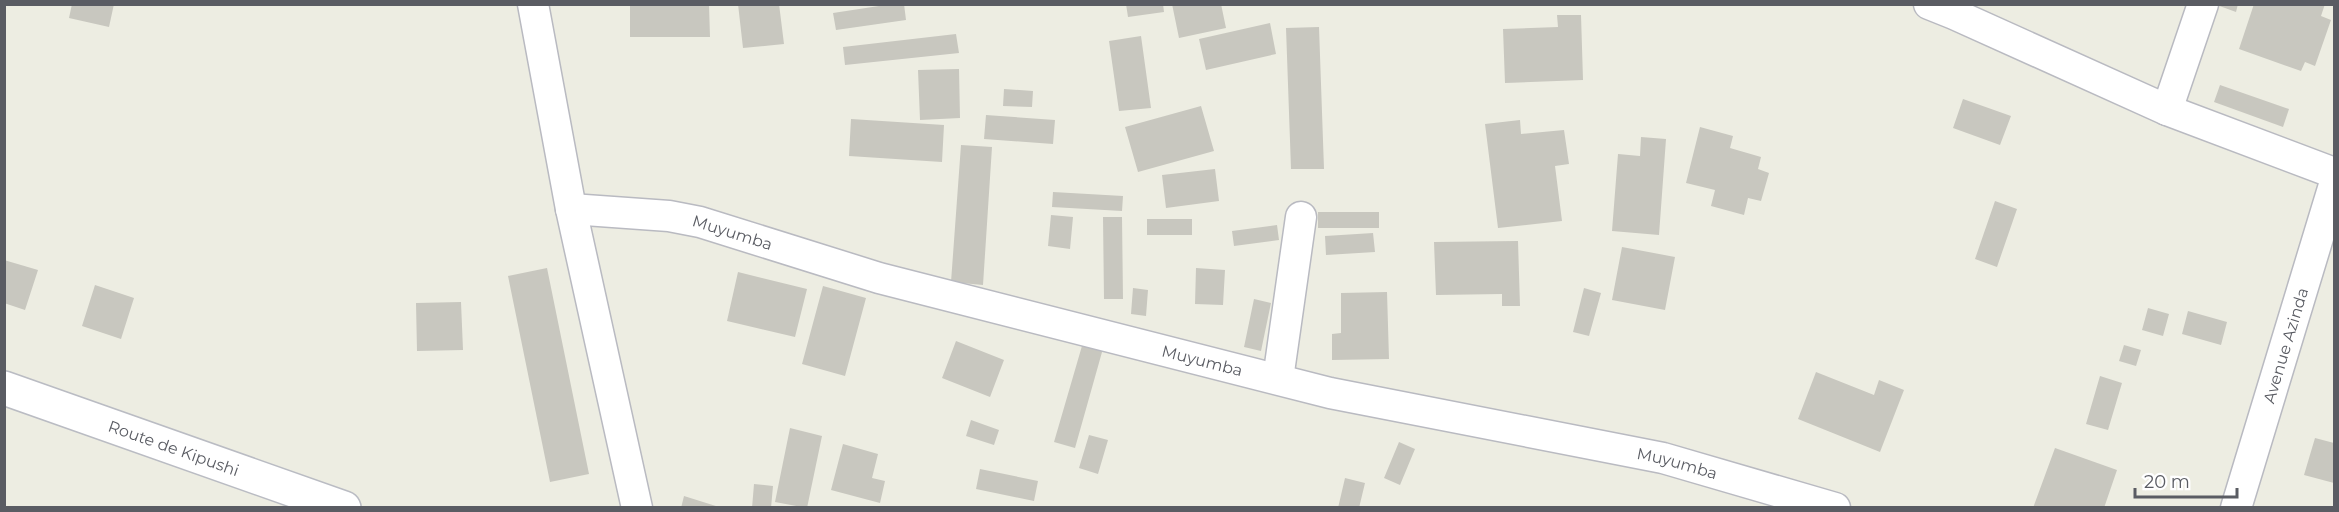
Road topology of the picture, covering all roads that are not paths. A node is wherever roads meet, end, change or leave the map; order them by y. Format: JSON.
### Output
{"nodes":[{"id":1,"x":533,"y":4,"type":"edge"},
{"id":2,"x":1929,"y":4,"type":"edge"},
{"id":3,"x":2203,"y":4,"type":"edge"},
{"id":4,"x":2167,"y":110,"type":"junction"},
{"id":5,"x":2334,"y":174,"type":"edge"},
{"id":6,"x":2334,"y":185,"type":"edge"},
{"id":7,"x":571,"y":209,"type":"junction"},
{"id":8,"x":1301,"y":217,"type":"dead end"},
{"id":9,"x":1278,"y":379,"type":"junction"},
{"id":10,"x":4,"y":388,"type":"edge"},
{"id":11,"x":344,"y":507,"type":"edge"},
{"id":12,"x":637,"y":507,"type":"edge"},
{"id":13,"x":1835,"y":507,"type":"edge"},
{"id":14,"x":2236,"y":507,"type":"edge"}],
"edges":[{"from":1,"to":7,"type":"street"},
{"from":2,"to":4,"type":"street"},
{"from":3,"to":4,"type":"street"},
{"from":4,"to":5,"type":"street"},
{"from":6,"to":14,"type":"street","name":"Avenue Azinda"},
{"from":7,"to":9,"type":"street","name":"Muyumba"},
{"from":7,"to":12,"type":"street"},
{"from":8,"to":9,"type":"street"},
{"from":9,"to":13,"type":"street","name":"Muyumba"},
{"from":10,"to":11,"type":"main road","name":"Route de Kipushi"}]}
